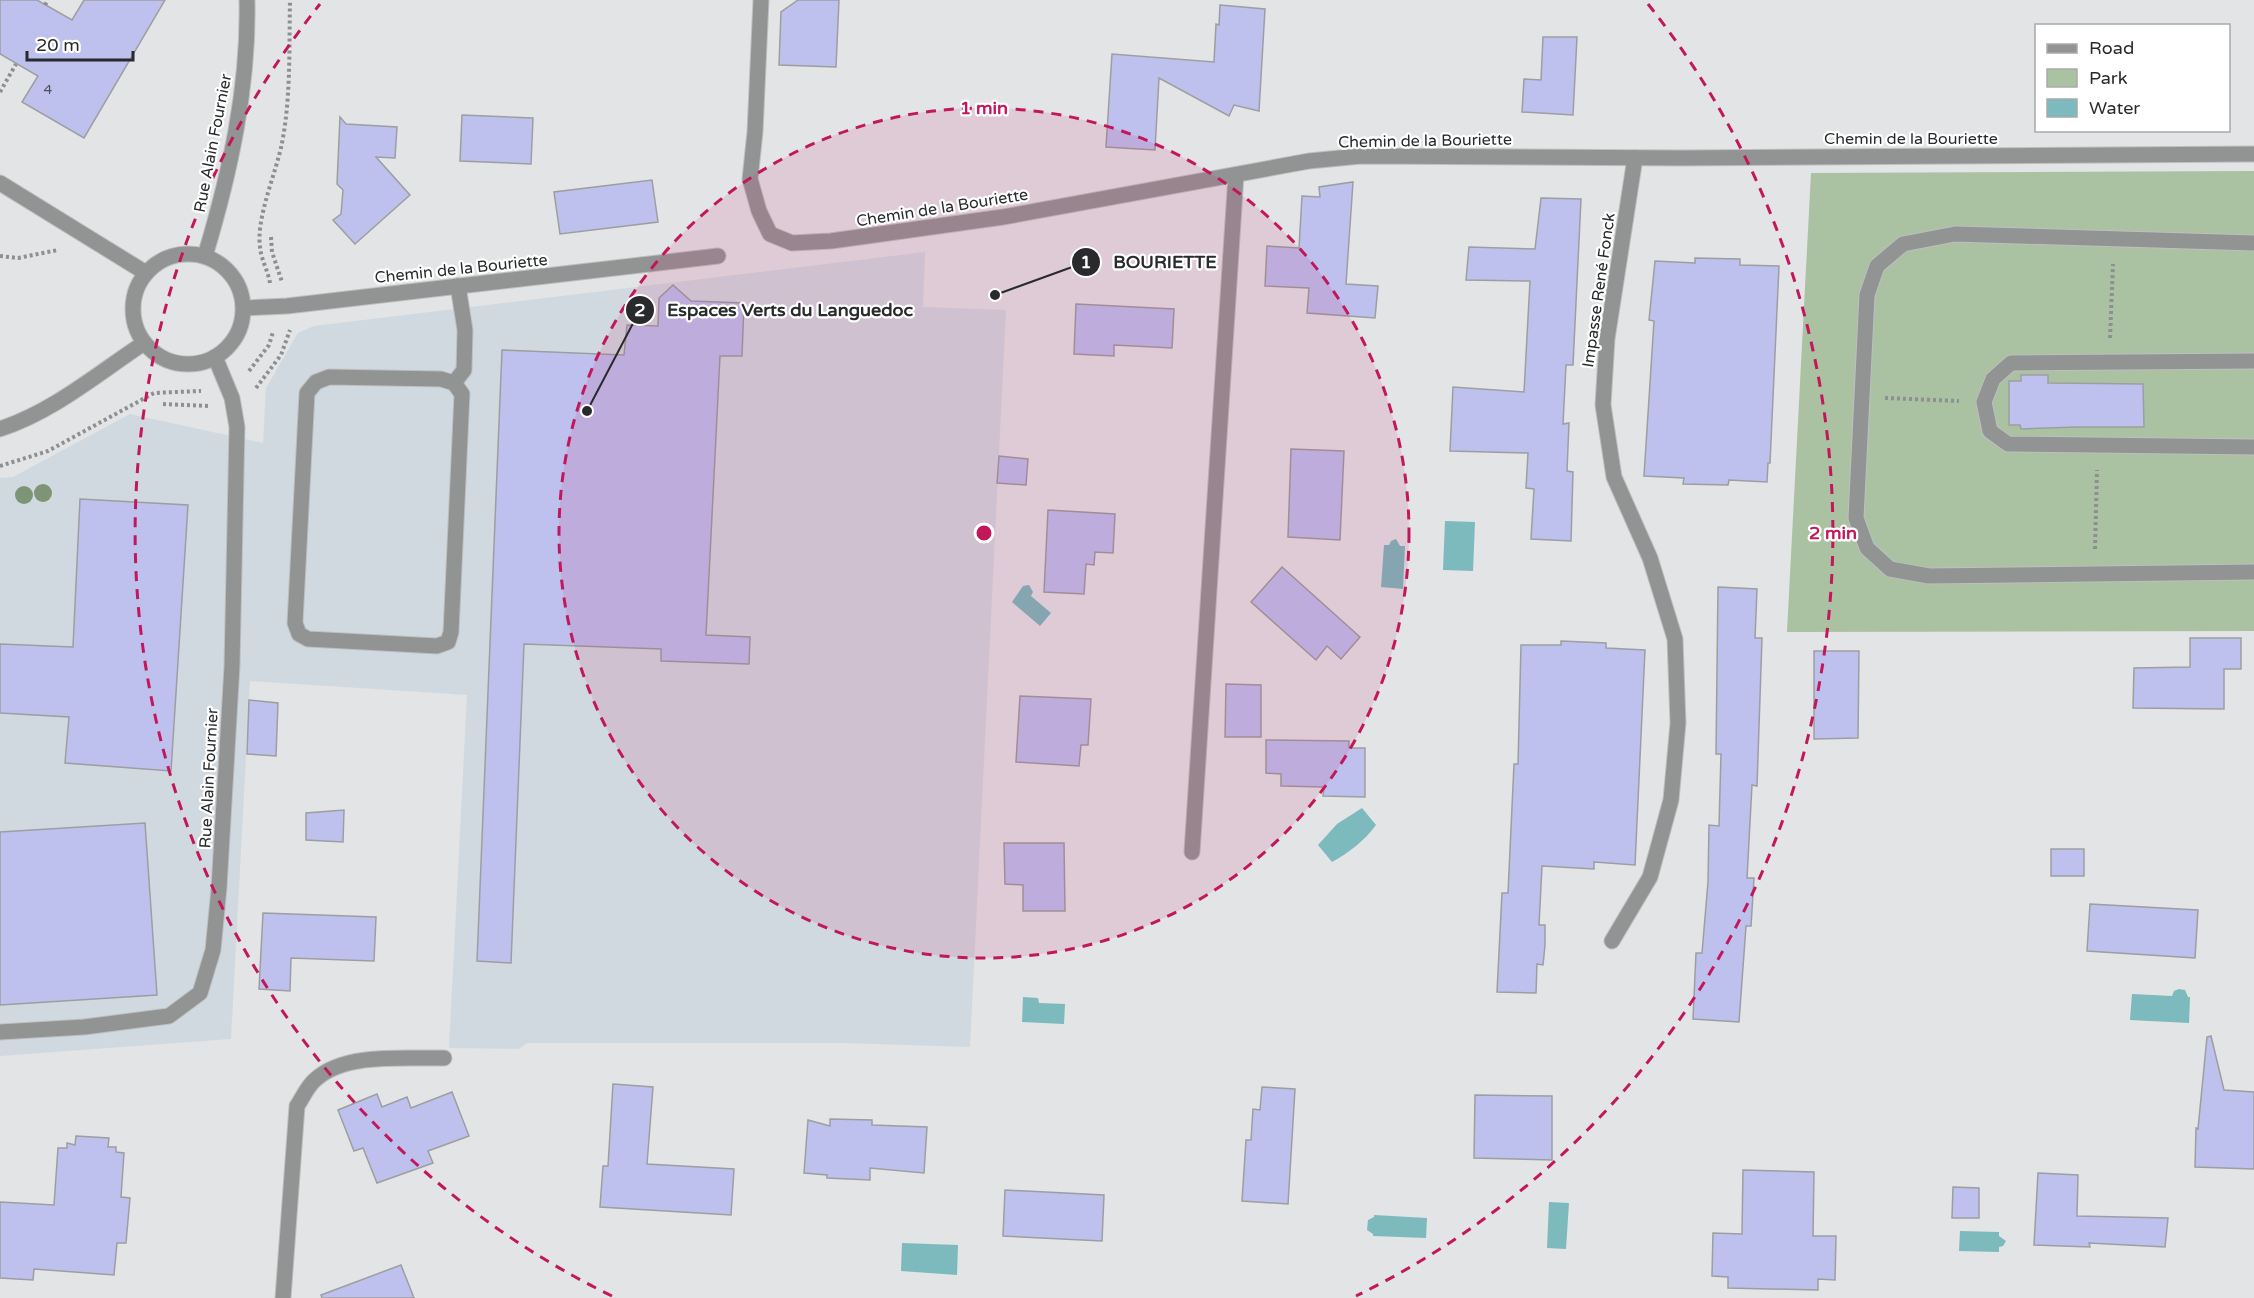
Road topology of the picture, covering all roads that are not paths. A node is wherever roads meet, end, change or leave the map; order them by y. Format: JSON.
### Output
{"nodes":[{"id":1,"x":247,"y":0,"type":"edge"},
{"id":2,"x":761,"y":0,"type":"edge"},
{"id":3,"x":2254,"y":154,"type":"edge"},
{"id":4,"x":1635,"y":158,"type":"junction"},
{"id":5,"x":1236,"y":175,"type":"junction"},
{"id":6,"x":0,"y":183,"type":"edge"},
{"id":7,"x":2254,"y":243,"type":"edge"},
{"id":8,"x":205,"y":256,"type":"junction"},
{"id":9,"x":718,"y":256,"type":"dead end"},
{"id":10,"x":146,"y":273,"type":"junction"},
{"id":11,"x":458,"y":286,"type":"junction"},
{"id":12,"x":244,"y":308,"type":"junction"},
{"id":13,"x":144,"y":343,"type":"junction"},
{"id":14,"x":215,"y":357,"type":"junction"},
{"id":15,"x":2254,"y":361,"type":"edge"},
{"id":16,"x":454,"y":383,"type":"junction"},
{"id":17,"x":0,"y":429,"type":"edge"},
{"id":18,"x":2254,"y":447,"type":"edge"},
{"id":19,"x":2254,"y":572,"type":"edge"},
{"id":20,"x":1192,"y":852,"type":"dead end"},
{"id":21,"x":1612,"y":942,"type":"dead end"},
{"id":22,"x":0,"y":1032,"type":"edge"},
{"id":23,"x":444,"y":1058,"type":"dead end"},
{"id":24,"x":283,"y":1298,"type":"edge"}],
"edges":[{"from":1,"to":8,"type":"street","name":"Rue Alain Fournier"},
{"from":2,"to":5,"type":"street","name":"Chemin de la Bouriette"},
{"from":3,"to":4,"type":"street","name":"Chemin de la Bouriette"},
{"from":4,"to":5,"type":"street","name":"Chemin de la Bouriette"},
{"from":4,"to":21,"type":"street","name":"Impasse René Fonck"},
{"from":5,"to":20,"type":"street"},
{"from":6,"to":10,"type":"street"},
{"from":7,"to":19,"type":"street"},
{"from":8,"to":10,"type":"street"},
{"from":8,"to":12,"type":"street"},
{"from":9,"to":11,"type":"street","name":"Chemin de la Bouriette"},
{"from":10,"to":13,"type":"street"},
{"from":11,"to":12,"type":"street","name":"Chemin de la Bouriette"},
{"from":11,"to":16,"type":"street"},
{"from":12,"to":14,"type":"street"},
{"from":13,"to":14,"type":"street"},
{"from":13,"to":17,"type":"street"},
{"from":14,"to":22,"type":"street","name":"Rue Alain Fournier"},
{"from":15,"to":18,"type":"street"},
{"from":16,"to":16,"type":"street"},
{"from":23,"to":24,"type":"street"}]}
